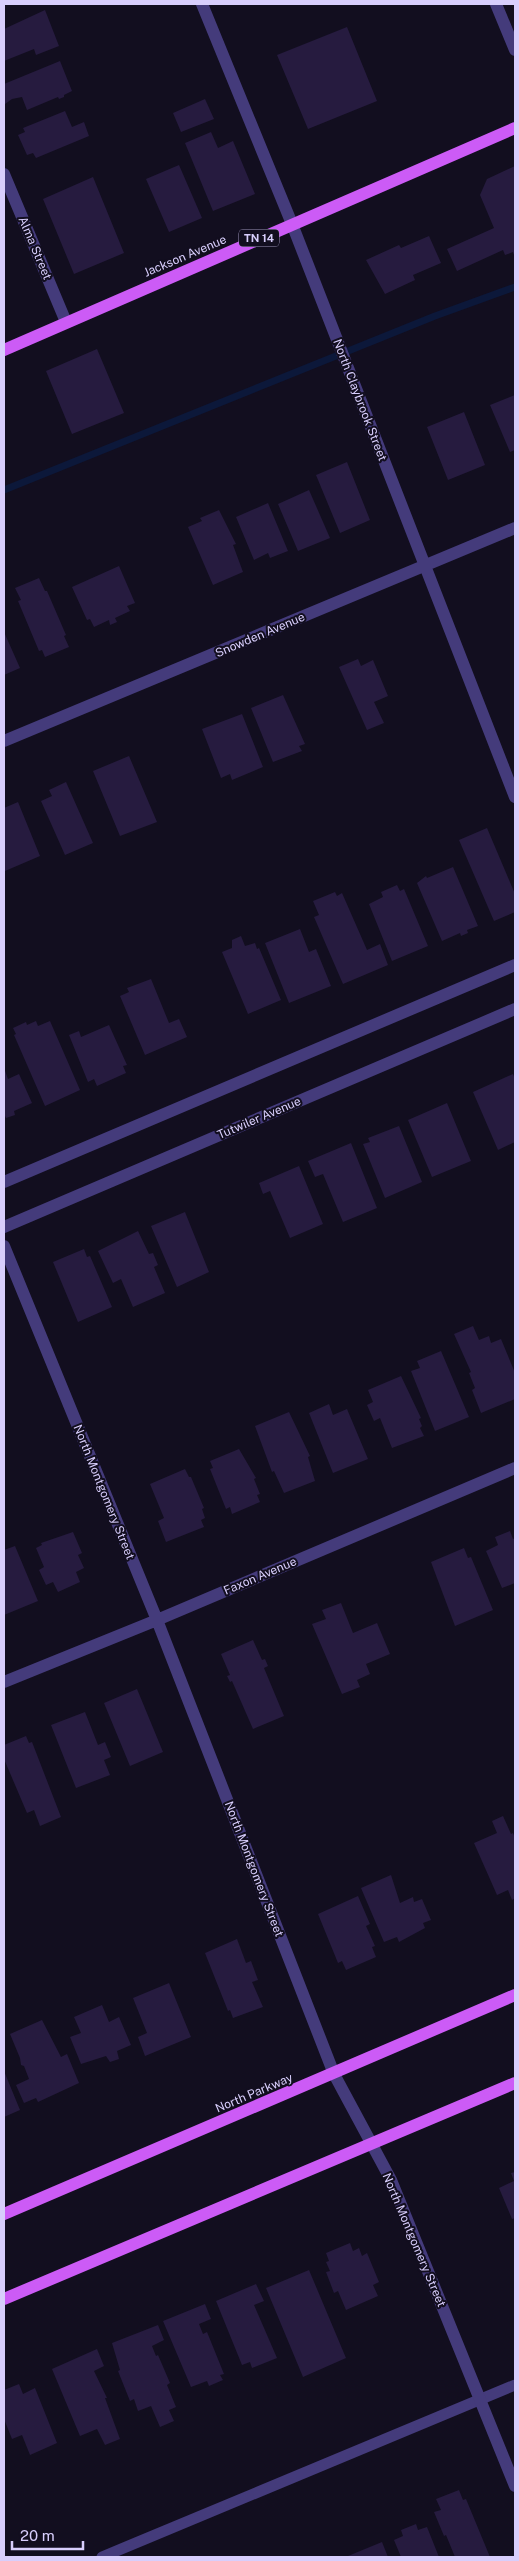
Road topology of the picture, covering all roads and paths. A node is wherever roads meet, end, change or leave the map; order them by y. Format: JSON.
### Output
{"nodes":[{"id":1,"x":202,"y":4,"type":"edge"},
{"id":2,"x":496,"y":4,"type":"edge"},
{"id":3,"x":515,"y":50,"type":"edge"},
{"id":4,"x":515,"y":128,"type":"edge"},
{"id":5,"x":4,"y":174,"type":"edge"},
{"id":6,"x":292,"y":224,"type":"junction"},
{"id":7,"x":66,"y":322,"type":"junction"},
{"id":8,"x":4,"y":350,"type":"edge"},
{"id":9,"x":515,"y":528,"type":"edge"},
{"id":10,"x":425,"y":566,"type":"junction"},
{"id":11,"x":4,"y":741,"type":"edge"},
{"id":12,"x":515,"y":797,"type":"edge"},
{"id":13,"x":515,"y":965,"type":"edge"},
{"id":14,"x":515,"y":1009,"type":"edge"},
{"id":15,"x":4,"y":1182,"type":"edge"},
{"id":16,"x":4,"y":1227,"type":"edge"},
{"id":17,"x":4,"y":1246,"type":"edge"},
{"id":18,"x":515,"y":1468,"type":"edge"},
{"id":19,"x":157,"y":1620,"type":"junction"},
{"id":20,"x":4,"y":1682,"type":"edge"},
{"id":21,"x":515,"y":1995,"type":"edge"},
{"id":22,"x":334,"y":2074,"type":"junction"},
{"id":23,"x":515,"y":2083,"type":"edge"},
{"id":24,"x":372,"y":2142,"type":"junction"},
{"id":25,"x":4,"y":2214,"type":"edge"},
{"id":26,"x":4,"y":2299,"type":"edge"},
{"id":27,"x":515,"y":2385,"type":"edge"},
{"id":28,"x":480,"y":2400,"type":"junction"},
{"id":29,"x":515,"y":2486,"type":"edge"},
{"id":30,"x":102,"y":2557,"type":"edge"}],
"edges":[{"from":1,"to":6,"type":"street","name":"North Claybrook Street"},
{"from":2,"to":3,"type":"street"},
{"from":4,"to":6,"type":"main road","name":"Jackson Avenue","number":"TN 14"},
{"from":5,"to":7,"type":"street","name":"Alma Street"},
{"from":6,"to":7,"type":"main road","name":"Jackson Avenue","number":"TN 14"},
{"from":6,"to":10,"type":"street","name":"North Claybrook Street"},
{"from":7,"to":8,"type":"main road","name":"Jackson Avenue","number":"TN 14"},
{"from":9,"to":10,"type":"street","name":"Snowden Avenue"},
{"from":10,"to":11,"type":"street","name":"Snowden Avenue"},
{"from":10,"to":12,"type":"street","name":"North Claybrook Street"},
{"from":13,"to":15,"type":"street"},
{"from":14,"to":16,"type":"street","name":"Tutwiler Avenue"},
{"from":17,"to":19,"type":"street","name":"North Montgomery Street"},
{"from":18,"to":19,"type":"street","name":"Faxon Avenue"},
{"from":19,"to":20,"type":"street","name":"Faxon Avenue"},
{"from":19,"to":22,"type":"street","name":"North Montgomery Street"},
{"from":21,"to":22,"type":"main road","name":"North Parkway"},
{"from":22,"to":24,"type":"street","name":"North Montgomery Street"},
{"from":22,"to":25,"type":"main road","name":"North Parkway"},
{"from":23,"to":24,"type":"main road"},
{"from":24,"to":26,"type":"main road"},
{"from":24,"to":28,"type":"street","name":"North Montgomery Street"},
{"from":27,"to":28,"type":"lane"},
{"from":28,"to":29,"type":"street","name":"North Montgomery Street"},
{"from":28,"to":30,"type":"lane"}]}
